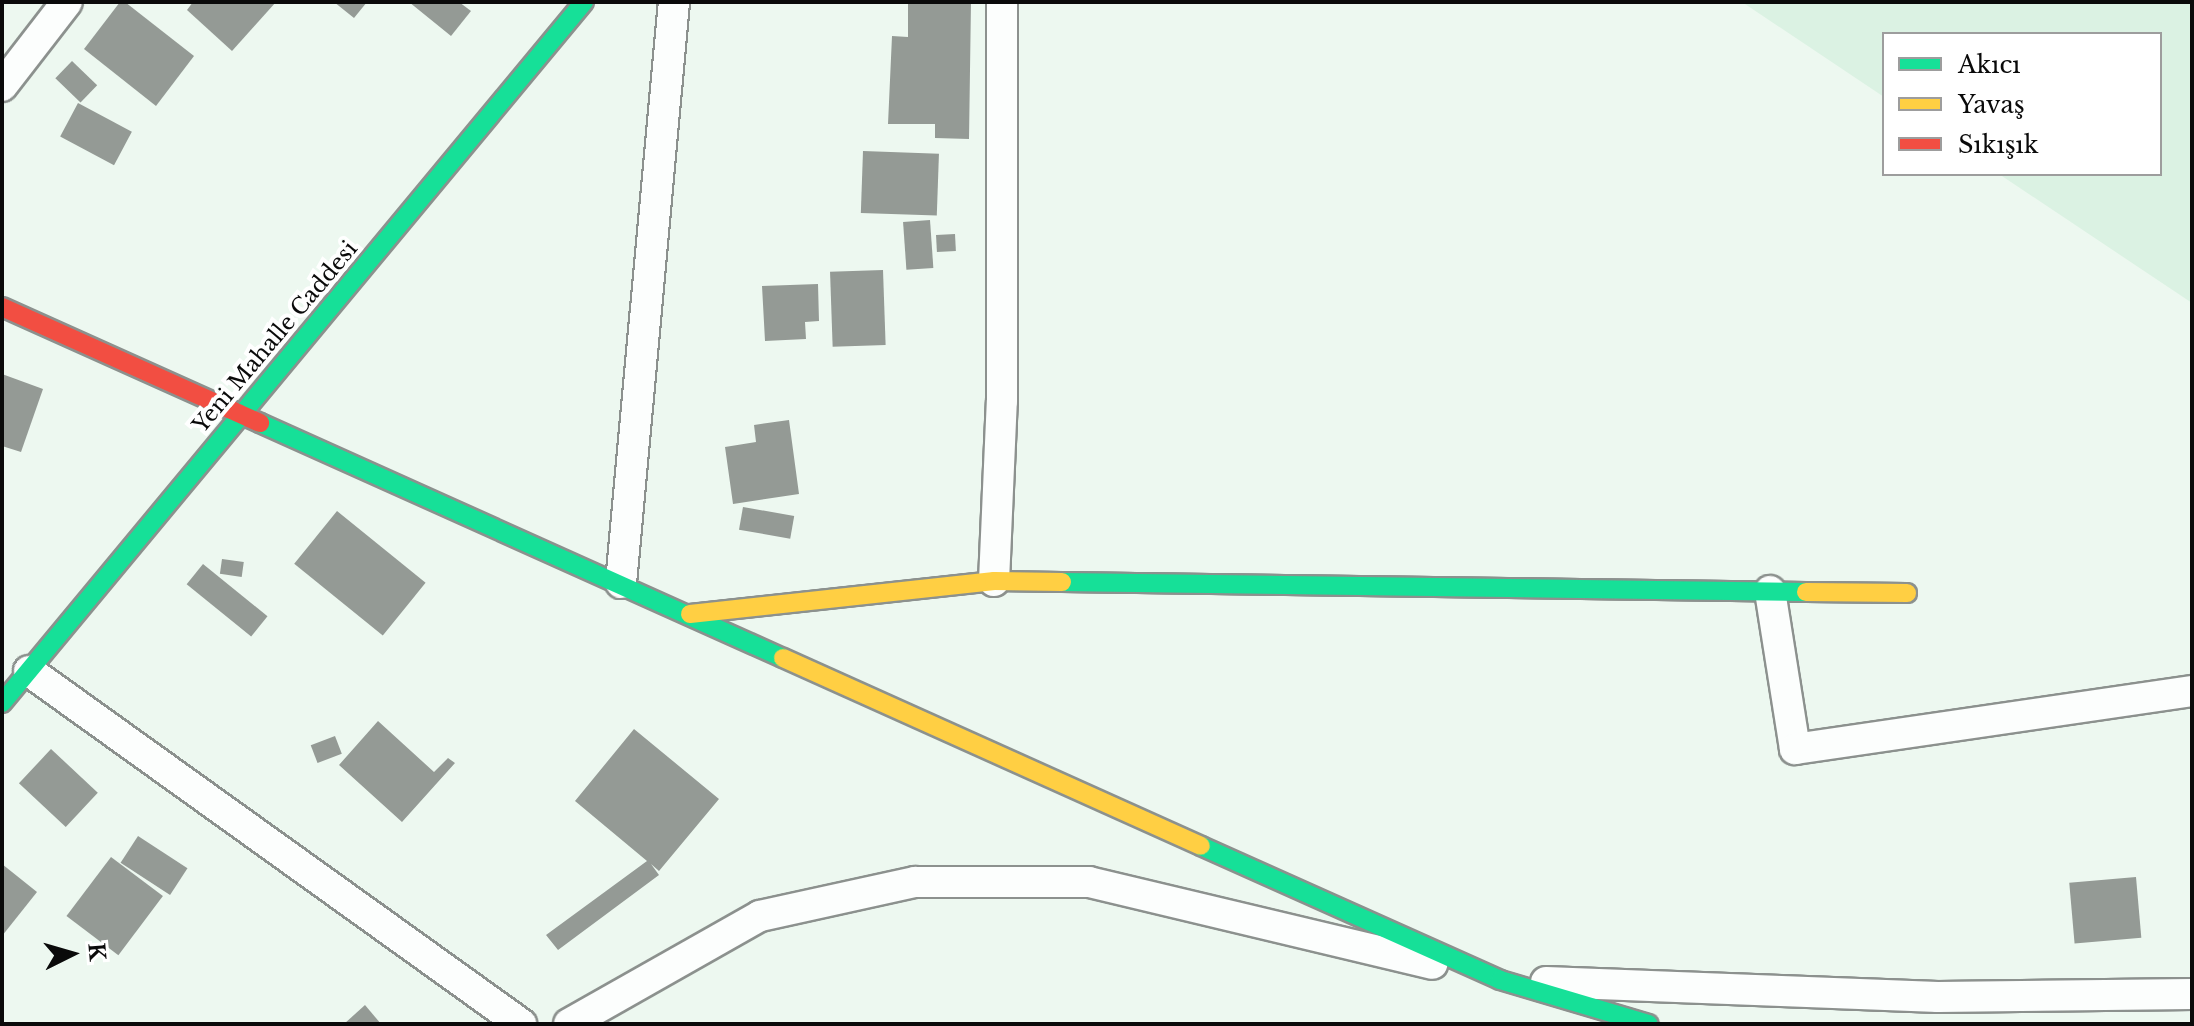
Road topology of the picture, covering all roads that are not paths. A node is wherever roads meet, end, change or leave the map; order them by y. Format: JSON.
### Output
{"nodes":[{"id":1,"x":67,"y":2,"type":"edge"},
{"id":2,"x":584,"y":2,"type":"edge"},
{"id":3,"x":674,"y":2,"type":"edge"},
{"id":4,"x":1002,"y":2,"type":"edge"},
{"id":5,"x":2,"y":86,"type":"edge"},
{"id":6,"x":2,"y":307,"type":"edge"},
{"id":7,"x":244,"y":413,"type":"junction"},
{"id":8,"x":994,"y":581,"type":"junction"},
{"id":9,"x":621,"y":583,"type":"junction"},
{"id":10,"x":1770,"y":591,"type":"junction"},
{"id":11,"x":1907,"y":593,"type":"dead end"},
{"id":12,"x":690,"y":614,"type":"junction"},
{"id":13,"x":29,"y":671,"type":"junction"},
{"id":14,"x":2192,"y":691,"type":"edge"},
{"id":15,"x":2,"y":703,"type":"edge"},
{"id":16,"x":1500,"y":980,"type":"junction"},
{"id":17,"x":2192,"y":994,"type":"edge"},
{"id":18,"x":521,"y":1024,"type":"edge"},
{"id":19,"x":569,"y":1024,"type":"edge"},
{"id":20,"x":1649,"y":1024,"type":"edge"}],
"edges":[{"from":1,"to":5,"type":"street"},
{"from":2,"to":7,"type":"street","name":"Yeni Mahalle Caddesi"},
{"from":3,"to":9,"type":"street"},
{"from":4,"to":8,"type":"street"},
{"from":6,"to":7,"type":"street"},
{"from":7,"to":9,"type":"street"},
{"from":7,"to":13,"type":"street","name":"Yeni Mahalle Caddesi"},
{"from":8,"to":10,"type":"street"},
{"from":8,"to":12,"type":"street"},
{"from":9,"to":12,"type":"street"},
{"from":10,"to":11,"type":"street"},
{"from":10,"to":14,"type":"street"},
{"from":12,"to":16,"type":"street"},
{"from":13,"to":15,"type":"street","name":"Yeni Mahalle Caddesi"},
{"from":13,"to":18,"type":"street"},
{"from":16,"to":17,"type":"street"},
{"from":16,"to":19,"type":"street"},
{"from":16,"to":20,"type":"street"}]}
